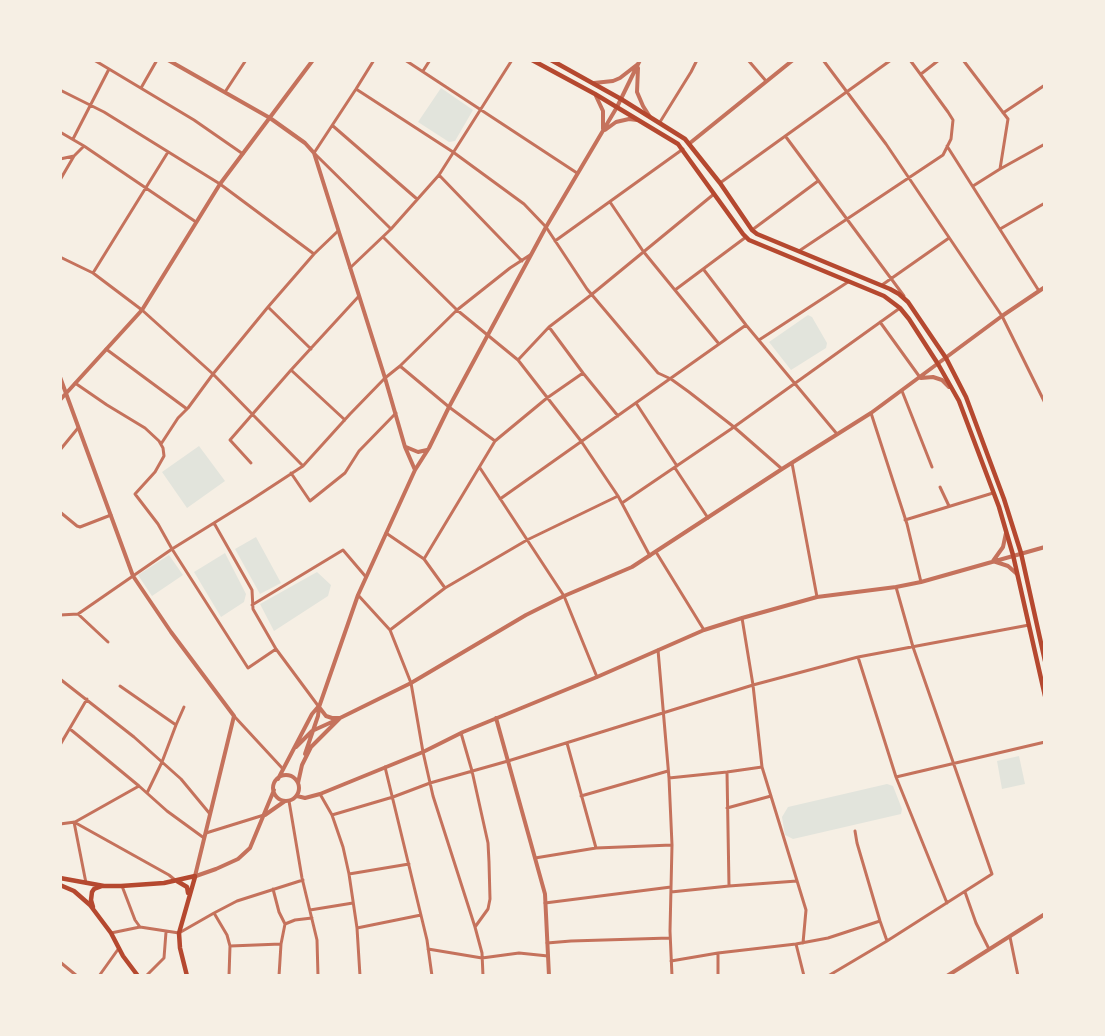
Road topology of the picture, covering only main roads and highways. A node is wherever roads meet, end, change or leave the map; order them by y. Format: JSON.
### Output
{"nodes":[{"id":1,"x":532,"y":60,"type":"edge"},
{"id":2,"x":552,"y":60,"type":"edge"},
{"id":3,"x":1045,"y":661,"type":"edge"},
{"id":4,"x":1045,"y":696,"type":"edge"},
{"id":5,"x":60,"y":878,"type":"edge"},
{"id":6,"x":177,"y":881,"type":"junction"},
{"id":7,"x":60,"y":885,"type":"edge"},
{"id":8,"x":104,"y":886,"type":"junction"},
{"id":9,"x":189,"y":896,"type":"junction"},
{"id":10,"x":96,"y":913,"type":"junction"},
{"id":11,"x":138,"y":976,"type":"edge"},
{"id":12,"x":187,"y":976,"type":"edge"}],
"edges":[{"from":1,"to":4,"type":"main road"},
{"from":2,"to":3,"type":"main road"},
{"from":5,"to":8,"type":"main road"},
{"from":6,"to":8,"type":"main road"},
{"from":6,"to":9,"type":"main road"},
{"from":6,"to":9,"type":"main road"},
{"from":7,"to":10,"type":"main road"},
{"from":8,"to":10,"type":"main road"},
{"from":9,"to":12,"type":"main road"},
{"from":10,"to":11,"type":"main road"}]}
